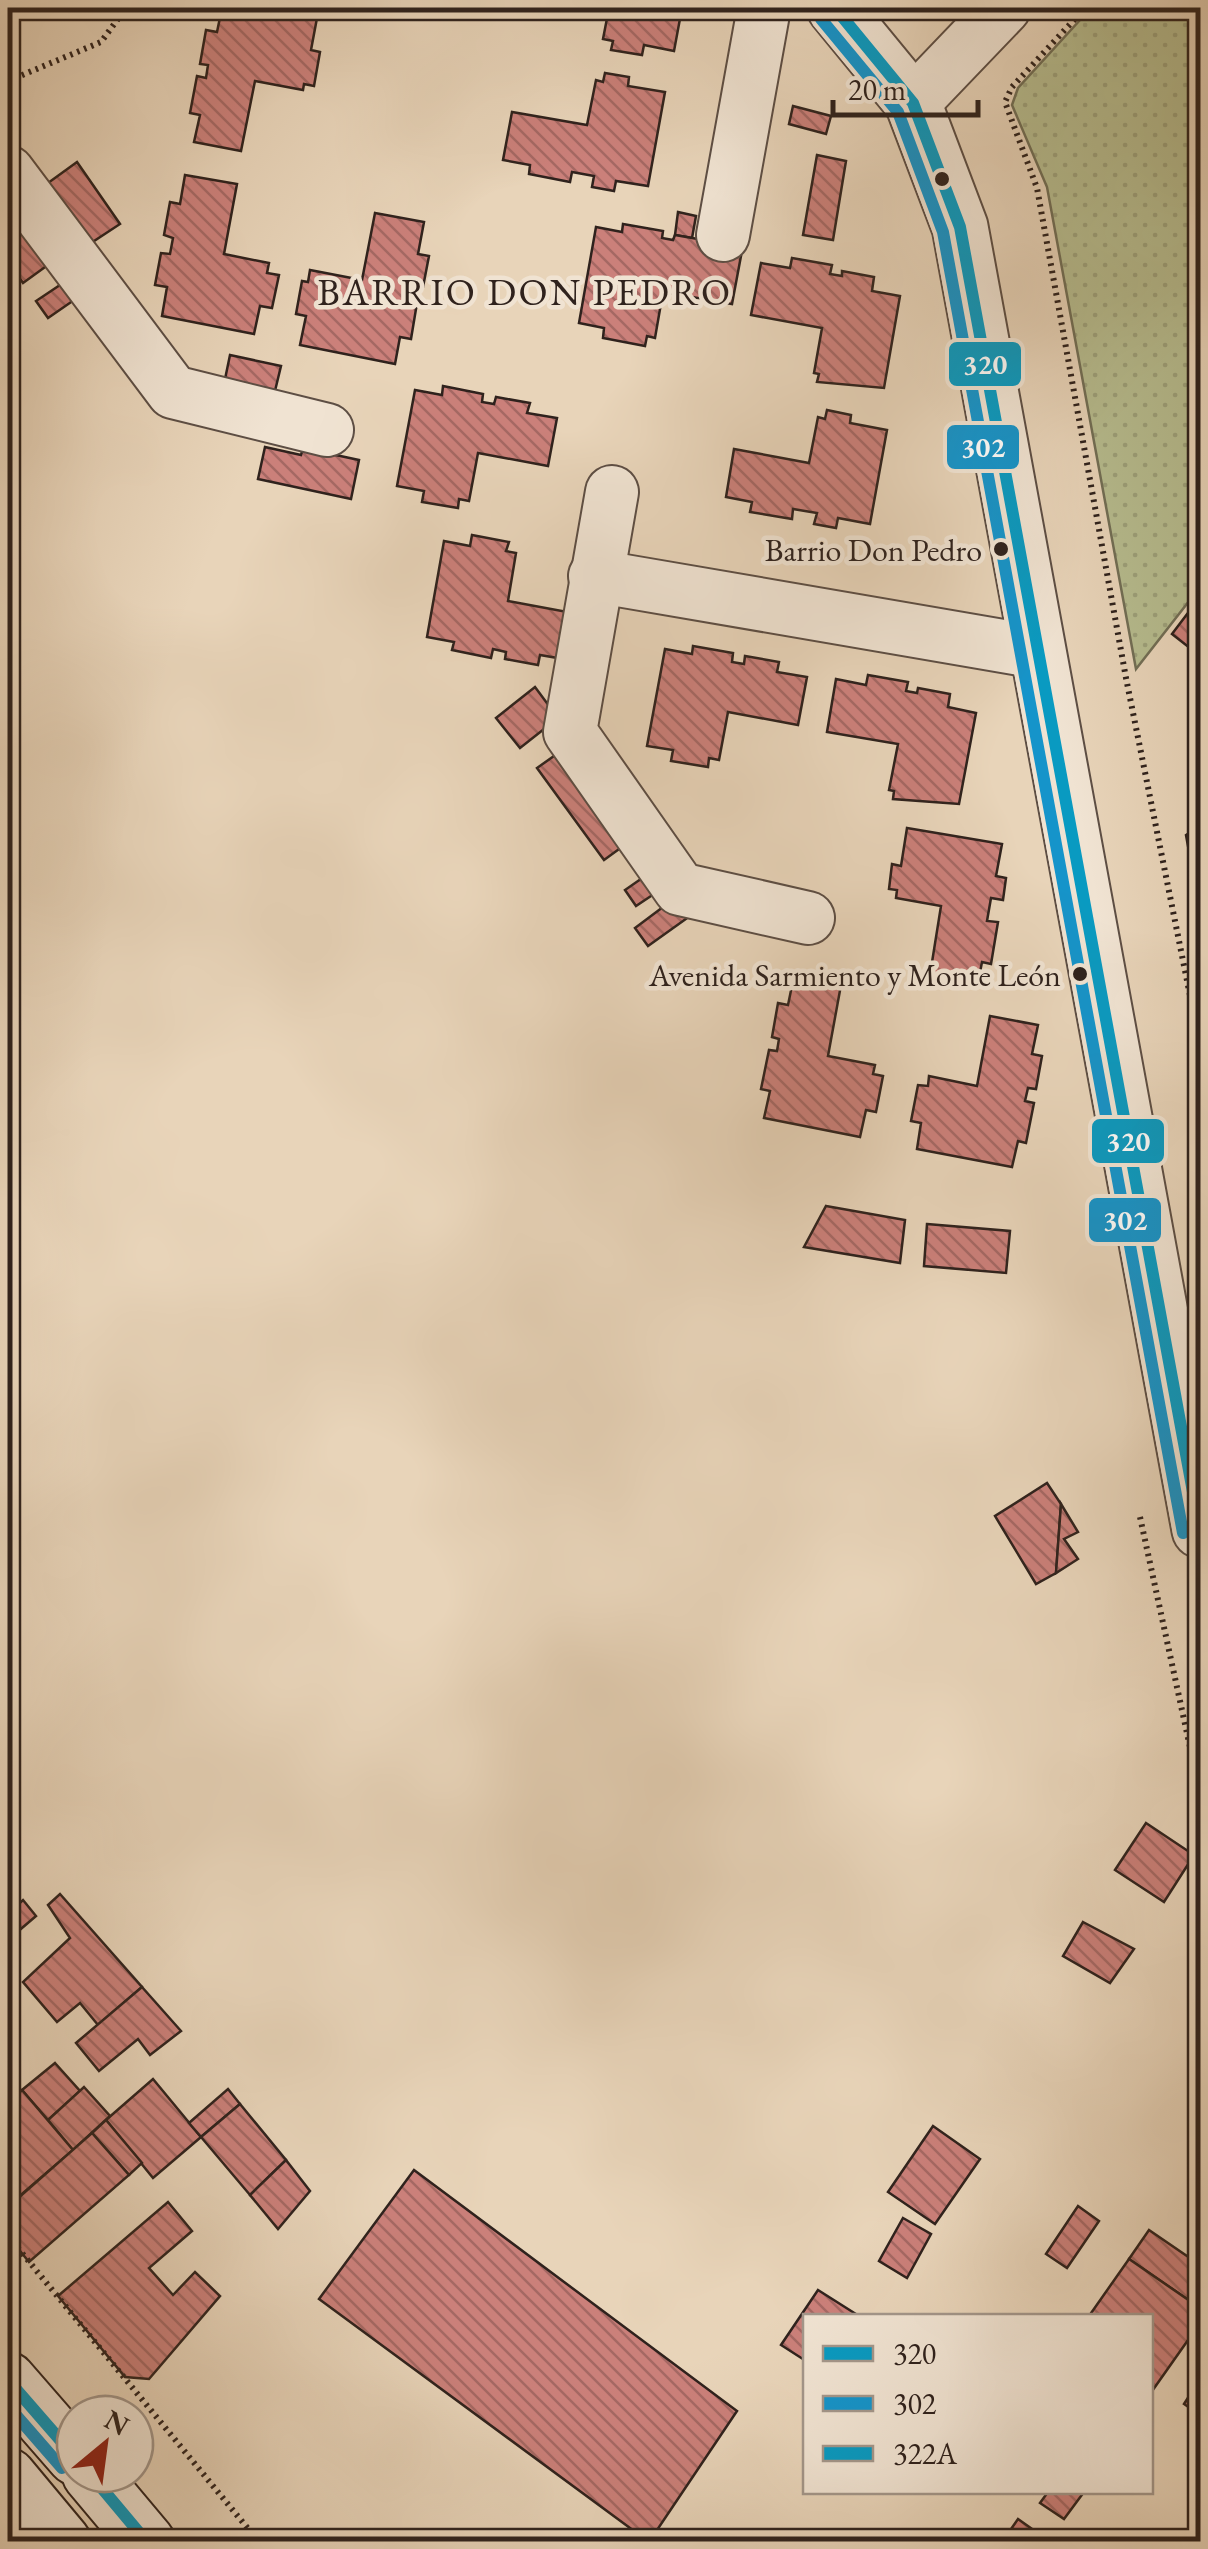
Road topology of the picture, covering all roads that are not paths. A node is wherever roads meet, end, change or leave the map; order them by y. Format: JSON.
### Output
{"nodes":[{"id":1,"x":764,"y":8,"type":"edge"},
{"id":2,"x":835,"y":8,"type":"edge"},
{"id":3,"x":1004,"y":8,"type":"edge"},
{"id":4,"x":913,"y":104,"type":"junction"},
{"id":5,"x":8,"y":172,"type":"edge"},
{"id":6,"x":723,"y":235,"type":"dead end"},
{"id":7,"x":326,"y":430,"type":"dead end"},
{"id":8,"x":612,"y":492,"type":"dead end"},
{"id":9,"x":596,"y":576,"type":"junction"},
{"id":10,"x":1038,"y":652,"type":"junction"},
{"id":11,"x":808,"y":918,"type":"dead end"},
{"id":12,"x":1200,"y":1530,"type":"edge"},
{"id":13,"x":8,"y":2380,"type":"edge"},
{"id":14,"x":55,"y":2433,"type":"edge"},
{"id":15,"x":8,"y":2476,"type":"edge"},
{"id":16,"x":106,"y":2494,"type":"edge"},
{"id":17,"x":63,"y":2542,"type":"edge"},
{"id":18,"x":146,"y":2542,"type":"edge"}],
"edges":[{"from":1,"to":6,"type":"street"},
{"from":2,"to":4,"type":"street"},
{"from":3,"to":4,"type":"street"},
{"from":4,"to":10,"type":"street"},
{"from":5,"to":7,"type":"street"},
{"from":8,"to":9,"type":"street"},
{"from":9,"to":10,"type":"street"},
{"from":9,"to":11,"type":"street"},
{"from":10,"to":12,"type":"street"},
{"from":13,"to":14,"type":"street"},
{"from":15,"to":17,"type":"street"},
{"from":16,"to":18,"type":"street"}]}
